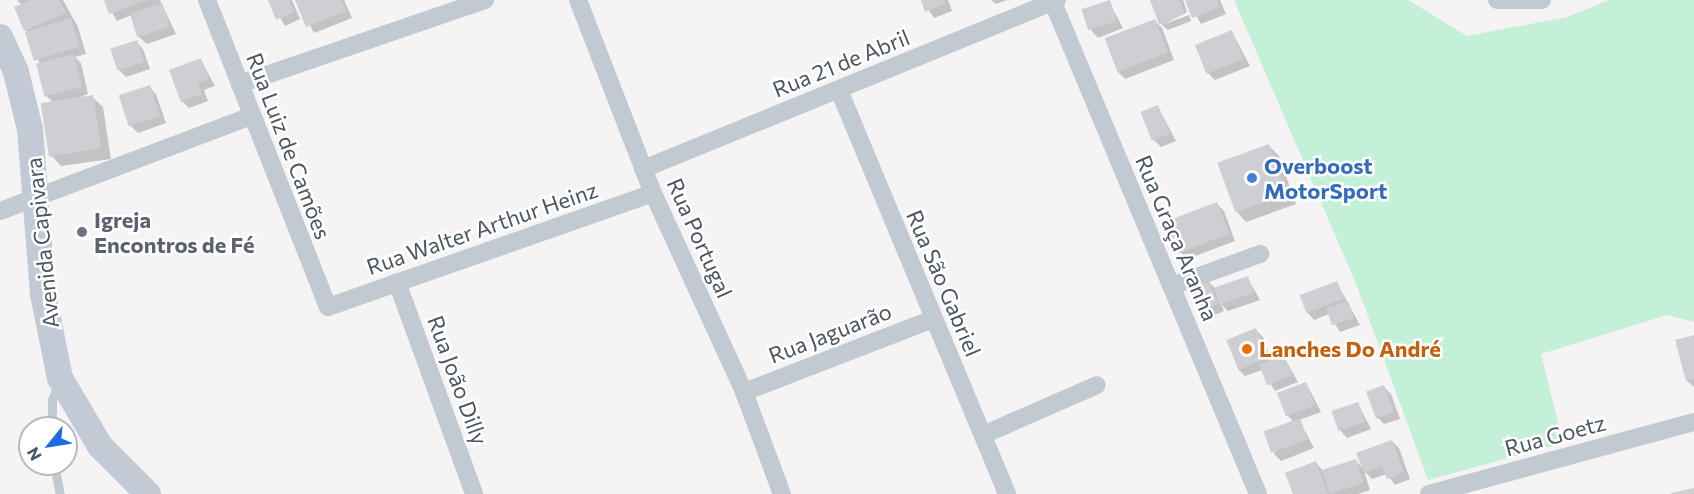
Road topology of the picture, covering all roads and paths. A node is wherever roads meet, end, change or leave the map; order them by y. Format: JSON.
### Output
{"nodes":[{"id":1,"x":207,"y":0,"type":"edge"},
{"id":2,"x":485,"y":0,"type":"edge"},
{"id":3,"x":578,"y":0,"type":"edge"},
{"id":4,"x":1054,"y":0,"type":"edge"},
{"id":5,"x":1497,"y":0,"type":"edge"},
{"id":6,"x":1542,"y":0,"type":"edge"},
{"id":7,"x":0,"y":37,"type":"edge"},
{"id":8,"x":240,"y":84,"type":"junction"},
{"id":9,"x":839,"y":90,"type":"junction"},
{"id":10,"x":252,"y":116,"type":"junction"},
{"id":11,"x":643,"y":169,"type":"junction"},
{"id":12,"x":653,"y":193,"type":"junction"},
{"id":13,"x":36,"y":197,"type":"junction"},
{"id":14,"x":0,"y":211,"type":"edge"},
{"id":15,"x":1260,"y":254,"type":"dead end"},
{"id":16,"x":397,"y":282,"type":"junction"},
{"id":17,"x":1172,"y":286,"type":"junction"},
{"id":18,"x":328,"y":308,"type":"joint"},
{"id":19,"x":933,"y":319,"type":"junction"},
{"id":20,"x":60,"y":378,"type":"junction"},
{"id":21,"x":1097,"y":385,"type":"dead end"},
{"id":22,"x":744,"y":392,"type":"junction"},
{"id":23,"x":52,"y":416,"type":"edge"},
{"id":24,"x":1694,"y":422,"type":"edge"},
{"id":25,"x":983,"y":435,"type":"junction"},
{"id":26,"x":56,"y":476,"type":"edge"},
{"id":27,"x":60,"y":494,"type":"edge"},
{"id":28,"x":148,"y":494,"type":"edge"},
{"id":29,"x":474,"y":494,"type":"edge"},
{"id":30,"x":782,"y":494,"type":"edge"},
{"id":31,"x":1007,"y":494,"type":"edge"},
{"id":32,"x":1257,"y":494,"type":"edge"},
{"id":33,"x":1429,"y":494,"type":"edge"}],
"edges":[{"from":1,"to":8,"type":"street","name":"Rua Luiz de Camões"},
{"from":2,"to":8,"type":"street"},
{"from":3,"to":11,"type":"street","name":"Rua Portugal"},
{"from":4,"to":9,"type":"street","name":"Rua 21 de Abril"},
{"from":4,"to":17,"type":"street","name":"Rua Graça Aranha"},
{"from":5,"to":6,"type":"street"},
{"from":7,"to":13,"type":"main road","name":"Avenida Capivara"},
{"from":8,"to":10,"type":"street","name":"Rua Luiz de Camões"},
{"from":9,"to":11,"type":"street","name":"Rua 21 de Abril"},
{"from":9,"to":19,"type":"street","name":"Rua São Gabriel"},
{"from":10,"to":13,"type":"street"},
{"from":10,"to":18,"type":"street","name":"Rua Luiz de Camões"},
{"from":11,"to":12,"type":"street","name":"Rua Portugal"},
{"from":12,"to":16,"type":"street","name":"Rua Walter Arthur Heinz"},
{"from":12,"to":22,"type":"street","name":"Rua Portugal"},
{"from":13,"to":14,"type":"street"},
{"from":13,"to":20,"type":"main road","name":"Avenida Capivara"},
{"from":15,"to":17,"type":"street"},
{"from":16,"to":18,"type":"street","name":"Rua Walter Arthur Heinz"},
{"from":16,"to":29,"type":"street","name":"Rua João Dilly"},
{"from":17,"to":32,"type":"street","name":"Rua Graça Aranha"},
{"from":19,"to":22,"type":"street","name":"Rua Jaguarão"},
{"from":19,"to":25,"type":"street","name":"Rua São Gabriel"},
{"from":20,"to":23,"type":"lane"},
{"from":20,"to":28,"type":"main road","name":"Avenida Capivara"},
{"from":21,"to":25,"type":"street"},
{"from":22,"to":30,"type":"street","name":"Rua Portugal"},
{"from":24,"to":33,"type":"street","name":"Rua Goetz"},
{"from":25,"to":31,"type":"street","name":"Rua São Gabriel"},
{"from":26,"to":27,"type":"lane"}]}
